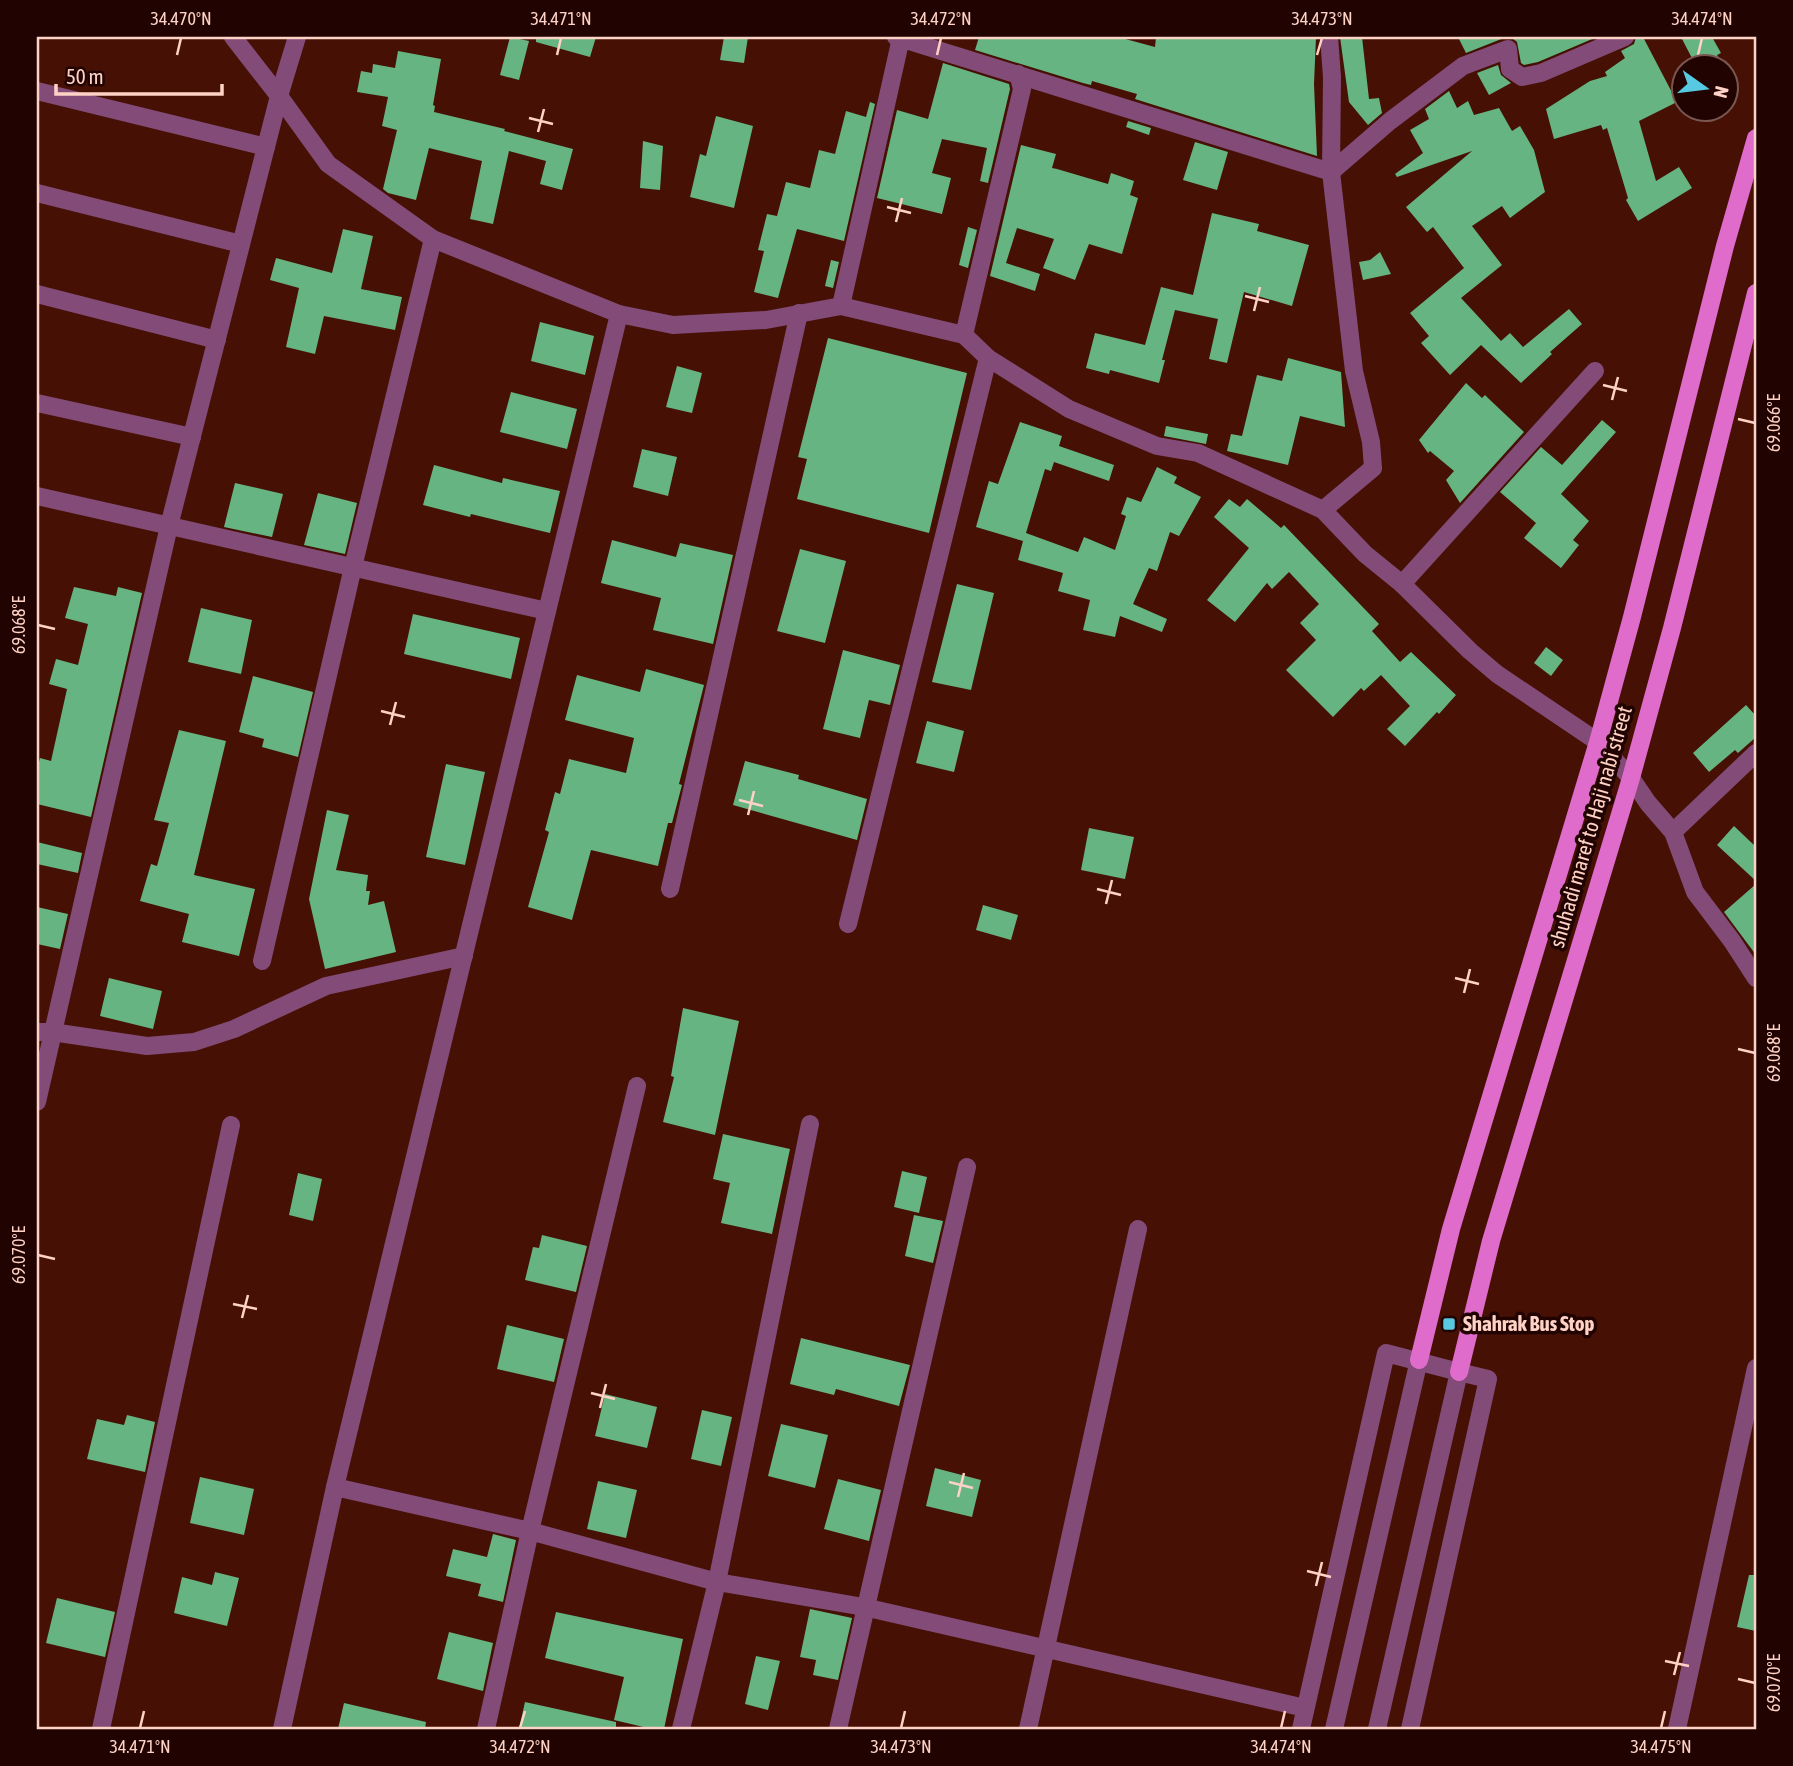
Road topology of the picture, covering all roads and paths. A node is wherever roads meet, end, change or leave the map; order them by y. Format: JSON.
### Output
{"nodes":[{"id":1,"x":231,"y":37,"type":"edge"},
{"id":2,"x":297,"y":37,"type":"edge"},
{"id":3,"x":1329,"y":37,"type":"edge"},
{"id":4,"x":1625,"y":37,"type":"edge"},
{"id":5,"x":899,"y":38,"type":"edge"},
{"id":6,"x":1018,"y":74,"type":"junction"},
{"id":7,"x":37,"y":91,"type":"edge"},
{"id":8,"x":279,"y":96,"type":"junction"},
{"id":9,"x":1756,"y":138,"type":"edge"},
{"id":10,"x":266,"y":147,"type":"junction"},
{"id":11,"x":1331,"y":172,"type":"junction"},
{"id":12,"x":37,"y":193,"type":"edge"},
{"id":13,"x":433,"y":239,"type":"junction"},
{"id":14,"x":241,"y":244,"type":"junction"},
{"id":15,"x":1756,"y":293,"type":"edge"},
{"id":16,"x":37,"y":294,"type":"edge"},
{"id":17,"x":841,"y":306,"type":"junction"},
{"id":18,"x":799,"y":313,"type":"junction"},
{"id":19,"x":619,"y":314,"type":"junction"},
{"id":20,"x":964,"y":335,"type":"junction"},
{"id":21,"x":217,"y":340,"type":"junction"},
{"id":22,"x":988,"y":358,"type":"junction"},
{"id":23,"x":1595,"y":371,"type":"dead end"},
{"id":24,"x":37,"y":403,"type":"edge"},
{"id":25,"x":192,"y":437,"type":"junction"},
{"id":26,"x":37,"y":496,"type":"edge"},
{"id":27,"x":1323,"y":510,"type":"junction"},
{"id":28,"x":169,"y":526,"type":"junction"},
{"id":29,"x":353,"y":567,"type":"junction"},
{"id":30,"x":1402,"y":584,"type":"junction"},
{"id":31,"x":547,"y":611,"type":"junction"},
{"id":32,"x":1598,"y":742,"type":"junction"},
{"id":33,"x":1756,"y":753,"type":"edge"},
{"id":34,"x":1631,"y":778,"type":"junction"},
{"id":35,"x":1673,"y":832,"type":"junction"},
{"id":36,"x":670,"y":889,"type":"dead end"},
{"id":37,"x":848,"y":924,"type":"dead end"},
{"id":38,"x":464,"y":956,"type":"junction"},
{"id":39,"x":262,"y":961,"type":"dead end"},
{"id":40,"x":1756,"y":978,"type":"edge"},
{"id":41,"x":45,"y":1032,"type":"edge"},
{"id":42,"x":637,"y":1086,"type":"dead end"},
{"id":43,"x":37,"y":1102,"type":"edge"},
{"id":44,"x":810,"y":1124,"type":"dead end"},
{"id":45,"x":231,"y":1125,"type":"dead end"},
{"id":46,"x":967,"y":1167,"type":"dead end"},
{"id":47,"x":1138,"y":1229,"type":"dead end"},
{"id":48,"x":1419,"y":1360,"type":"junction"},
{"id":49,"x":1756,"y":1368,"type":"edge"},
{"id":50,"x":1459,"y":1372,"type":"junction"},
{"id":51,"x":335,"y":1487,"type":"junction"},
{"id":52,"x":530,"y":1531,"type":"junction"},
{"id":53,"x":717,"y":1581,"type":"junction"},
{"id":54,"x":864,"y":1607,"type":"junction"},
{"id":55,"x":1046,"y":1648,"type":"junction"},
{"id":56,"x":1305,"y":1708,"type":"junction"},
{"id":57,"x":101,"y":1729,"type":"edge"},
{"id":58,"x":282,"y":1729,"type":"edge"},
{"id":59,"x":486,"y":1729,"type":"edge"},
{"id":60,"x":681,"y":1729,"type":"edge"},
{"id":61,"x":838,"y":1729,"type":"edge"},
{"id":62,"x":1028,"y":1729,"type":"edge"},
{"id":63,"x":1301,"y":1729,"type":"edge"},
{"id":64,"x":1334,"y":1729,"type":"edge"},
{"id":65,"x":1377,"y":1729,"type":"edge"},
{"id":66,"x":1410,"y":1729,"type":"edge"},
{"id":67,"x":1677,"y":1729,"type":"edge"}],
"edges":[{"from":1,"to":8,"type":"street"},
{"from":2,"to":8,"type":"street"},
{"from":3,"to":11,"type":"street"},
{"from":4,"to":11,"type":"street"},
{"from":5,"to":6,"type":"street"},
{"from":5,"to":17,"type":"street"},
{"from":6,"to":11,"type":"street"},
{"from":6,"to":20,"type":"street"},
{"from":7,"to":10,"type":"street"},
{"from":8,"to":10,"type":"street"},
{"from":8,"to":13,"type":"street"},
{"from":9,"to":32,"type":"main road"},
{"from":10,"to":14,"type":"street"},
{"from":11,"to":27,"type":"street"},
{"from":12,"to":14,"type":"street"},
{"from":13,"to":19,"type":"street"},
{"from":13,"to":29,"type":"street"},
{"from":14,"to":21,"type":"street"},
{"from":15,"to":34,"type":"main road","name":"shuhadi maref to Haji nabi street"},
{"from":16,"to":21,"type":"street"},
{"from":17,"to":18,"type":"street"},
{"from":17,"to":20,"type":"street"},
{"from":18,"to":19,"type":"street"},
{"from":18,"to":36,"type":"street"},
{"from":19,"to":31,"type":"street"},
{"from":20,"to":22,"type":"street"},
{"from":21,"to":25,"type":"street"},
{"from":22,"to":27,"type":"street"},
{"from":22,"to":37,"type":"street"},
{"from":23,"to":30,"type":"street"},
{"from":24,"to":25,"type":"street"},
{"from":25,"to":28,"type":"street"},
{"from":26,"to":28,"type":"street"},
{"from":27,"to":30,"type":"street"},
{"from":28,"to":29,"type":"street"},
{"from":28,"to":41,"type":"street"},
{"from":29,"to":31,"type":"street"},
{"from":29,"to":39,"type":"street"},
{"from":30,"to":32,"type":"street"},
{"from":31,"to":38,"type":"street"},
{"from":32,"to":34,"type":"street"},
{"from":32,"to":48,"type":"main road"},
{"from":33,"to":35,"type":"street"},
{"from":34,"to":35,"type":"street"},
{"from":34,"to":50,"type":"main road","name":"shuhadi maref to Haji nabi street"},
{"from":35,"to":40,"type":"street"},
{"from":38,"to":41,"type":"street"},
{"from":38,"to":51,"type":"street"},
{"from":41,"to":43,"type":"street"},
{"from":42,"to":52,"type":"street"},
{"from":44,"to":53,"type":"street"},
{"from":45,"to":57,"type":"street"},
{"from":46,"to":54,"type":"street"},
{"from":47,"to":55,"type":"street"},
{"from":48,"to":50,"type":"street"},
{"from":48,"to":56,"type":"street"},
{"from":48,"to":64,"type":"street"},
{"from":49,"to":67,"type":"street"},
{"from":50,"to":65,"type":"street"},
{"from":50,"to":66,"type":"street"},
{"from":51,"to":52,"type":"street"},
{"from":51,"to":58,"type":"street"},
{"from":52,"to":53,"type":"street"},
{"from":52,"to":59,"type":"street"},
{"from":53,"to":54,"type":"street"},
{"from":53,"to":60,"type":"street"},
{"from":54,"to":55,"type":"street"},
{"from":54,"to":61,"type":"street"},
{"from":55,"to":56,"type":"street"},
{"from":55,"to":62,"type":"street"},
{"from":56,"to":63,"type":"street"}]}
